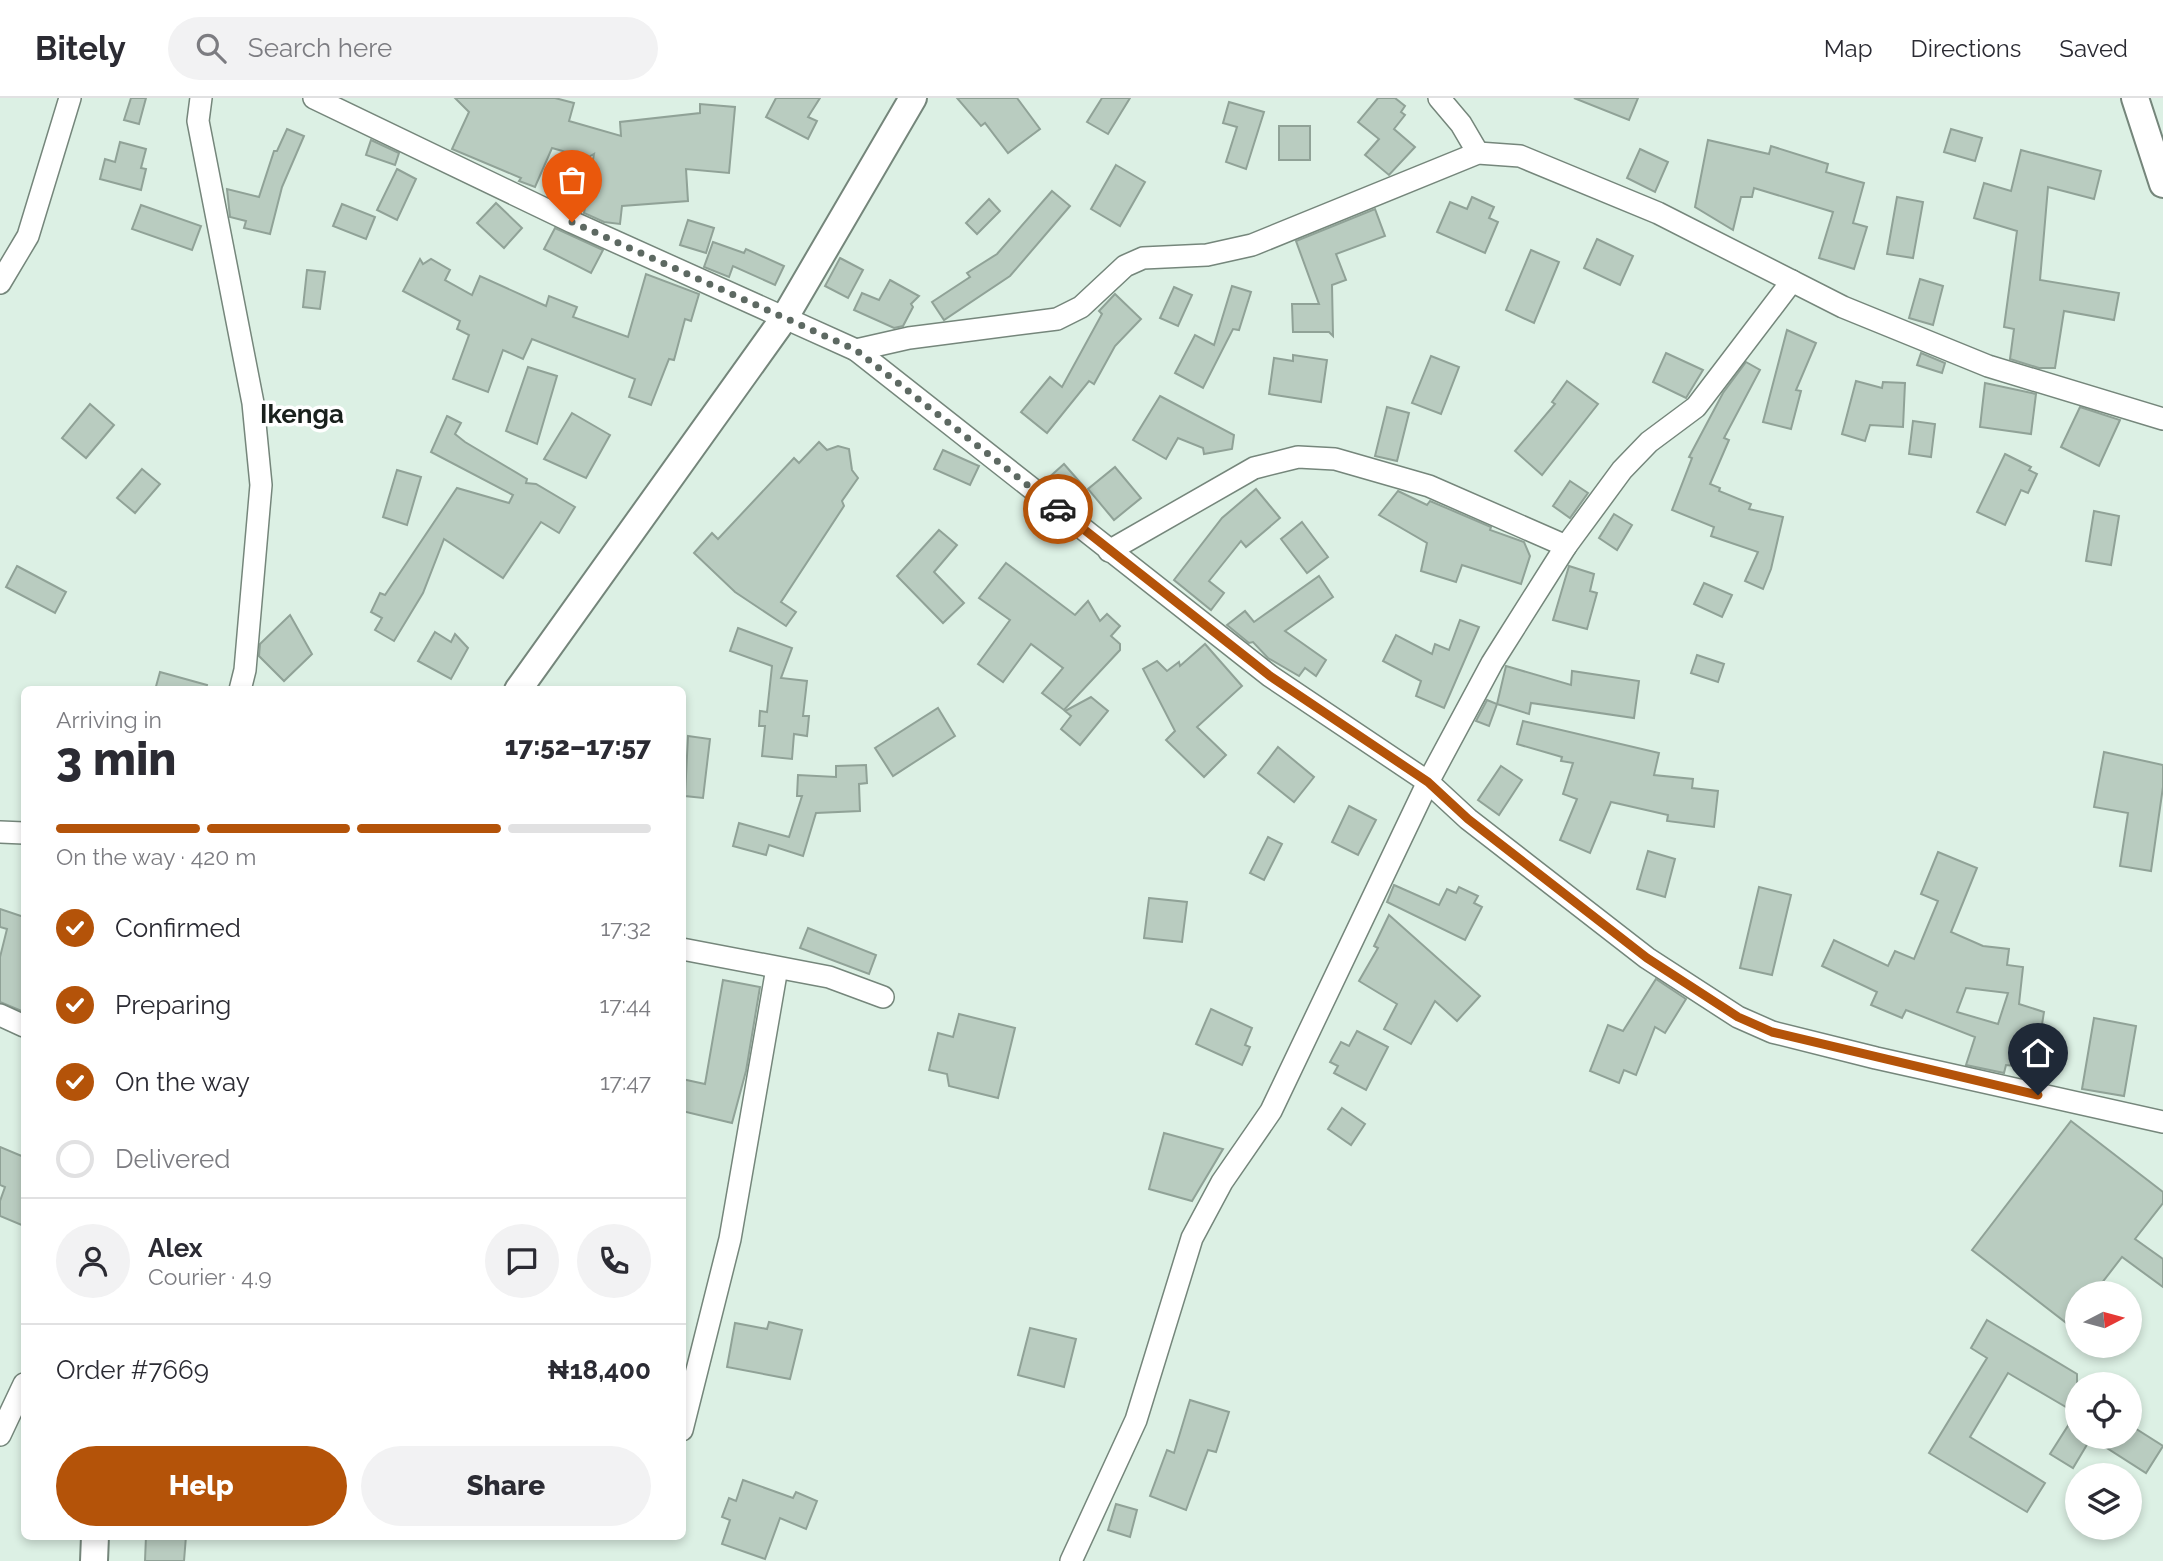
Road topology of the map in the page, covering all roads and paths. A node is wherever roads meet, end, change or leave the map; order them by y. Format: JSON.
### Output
{"nodes":[{"id":1,"x":70,"y":98,"type":"edge"},
{"id":2,"x":201,"y":98,"type":"edge"},
{"id":3,"x":314,"y":98,"type":"edge"},
{"id":4,"x":914,"y":98,"type":"edge"},
{"id":5,"x":1439,"y":98,"type":"edge"},
{"id":6,"x":2135,"y":98,"type":"edge"},
{"id":7,"x":1478,"y":153,"type":"junction"},
{"id":8,"x":2163,"y":184,"type":"edge"},
{"id":9,"x":1792,"y":281,"type":"junction"},
{"id":10,"x":0,"y":283,"type":"edge"},
{"id":11,"x":785,"y":317,"type":"junction"},
{"id":12,"x":856,"y":350,"type":"junction"},
{"id":13,"x":2163,"y":419,"type":"edge"},
{"id":14,"x":1566,"y":546,"type":"junction"},
{"id":15,"x":1109,"y":551,"type":"junction"},
{"id":16,"x":241,"y":686,"type":"edge"},
{"id":17,"x":521,"y":686,"type":"edge"},
{"id":18,"x":1428,"y":782,"type":"junction"},
{"id":19,"x":0,"y":832,"type":"edge"},
{"id":20,"x":21,"y":833,"type":"edge"},
{"id":21,"x":686,"y":950,"type":"edge"},
{"id":22,"x":777,"y":968,"type":"junction"},
{"id":23,"x":883,"y":997,"type":"dead end"},
{"id":24,"x":0,"y":1015,"type":"edge"},
{"id":25,"x":21,"y":1025,"type":"edge"},
{"id":26,"x":2163,"y":1122,"type":"edge"},
{"id":27,"x":21,"y":1390,"type":"edge"},
{"id":28,"x":686,"y":1414,"type":"edge"},
{"id":29,"x":0,"y":1436,"type":"edge"},
{"id":30,"x":95,"y":1540,"type":"edge"},
{"id":31,"x":94,"y":1561,"type":"edge"},
{"id":32,"x":1071,"y":1561,"type":"edge"}],
"edges":[{"from":1,"to":10,"type":"street"},
{"from":2,"to":16,"type":"street"},
{"from":3,"to":11,"type":"street"},
{"from":4,"to":11,"type":"main road"},
{"from":5,"to":7,"type":"street"},
{"from":6,"to":8,"type":"main road"},
{"from":7,"to":9,"type":"street"},
{"from":7,"to":12,"type":"street"},
{"from":9,"to":13,"type":"street"},
{"from":9,"to":14,"type":"street"},
{"from":11,"to":12,"type":"street"},
{"from":11,"to":17,"type":"main road"},
{"from":12,"to":15,"type":"street"},
{"from":14,"to":15,"type":"street"},
{"from":14,"to":18,"type":"street"},
{"from":15,"to":18,"type":"street"},
{"from":18,"to":26,"type":"street"},
{"from":18,"to":32,"type":"street"},
{"from":19,"to":20,"type":"street"},
{"from":21,"to":22,"type":"street"},
{"from":22,"to":23,"type":"street"},
{"from":22,"to":28,"type":"street"},
{"from":24,"to":25,"type":"street"},
{"from":27,"to":29,"type":"street"},
{"from":30,"to":31,"type":"main road"}]}
